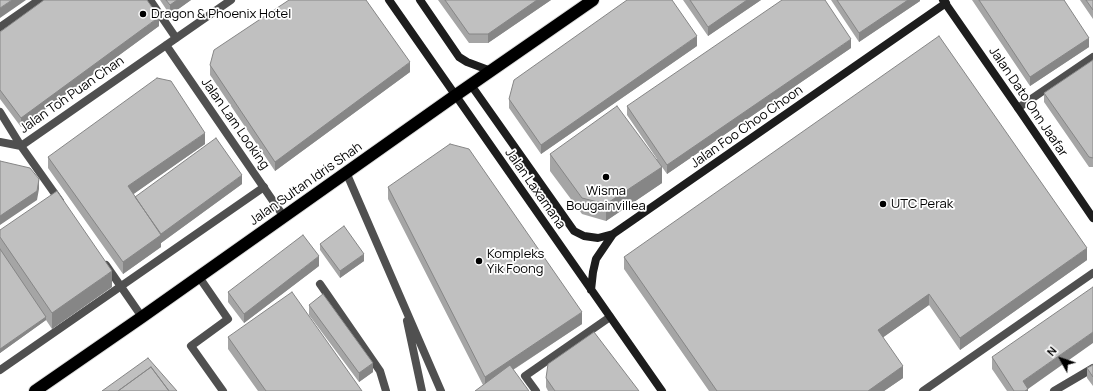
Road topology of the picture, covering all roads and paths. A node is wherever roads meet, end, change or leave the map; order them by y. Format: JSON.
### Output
{"nodes":[{"id":1,"x":39,"y":0,"type":"edge"},
{"id":2,"x":150,"y":0,"type":"edge"},
{"id":3,"x":231,"y":0,"type":"edge"},
{"id":4,"x":389,"y":0,"type":"edge"},
{"id":5,"x":420,"y":0,"type":"edge"},
{"id":6,"x":593,"y":0,"type":"edge"},
{"id":7,"x":944,"y":2,"type":"edge"},
{"id":8,"x":0,"y":27,"type":"edge"},
{"id":9,"x":176,"y":38,"type":"junction"},
{"id":10,"x":166,"y":45,"type":"junction"},
{"id":11,"x":1093,"y":57,"type":"edge"},
{"id":12,"x":490,"y":71,"type":"junction"},
{"id":13,"x":471,"y":85,"type":"junction"},
{"id":14,"x":456,"y":95,"type":"junction"},
{"id":15,"x":1018,"y":108,"type":"junction"},
{"id":16,"x":0,"y":112,"type":"edge"},
{"id":17,"x":0,"y":142,"type":"edge"},
{"id":18,"x":21,"y":146,"type":"junction"},
{"id":19,"x":346,"y":172,"type":"junction"},
{"id":20,"x":264,"y":187,"type":"junction"},
{"id":21,"x":64,"y":207,"type":"edge"},
{"id":22,"x":284,"y":216,"type":"junction"},
{"id":23,"x":1093,"y":218,"type":"edge"},
{"id":24,"x":613,"y":234,"type":"junction"},
{"id":25,"x":99,"y":256,"type":"edge"},
{"id":26,"x":1093,"y":273,"type":"edge"},
{"id":27,"x":199,"y":276,"type":"junction"},
{"id":28,"x":320,"y":284,"type":"dead end"},
{"id":29,"x":121,"y":287,"type":"junction"},
{"id":30,"x":592,"y":290,"type":"junction"},
{"id":31,"x":404,"y":304,"type":"junction"},
{"id":32,"x":142,"y":317,"type":"junction"},
{"id":33,"x":610,"y":317,"type":"junction"},
{"id":34,"x":1093,"y":368,"type":"edge"},
{"id":35,"x":0,"y":370,"type":"edge"},
{"id":36,"x":929,"y":389,"type":"edge"},
{"id":37,"x":35,"y":391,"type":"edge"},
{"id":38,"x":223,"y":391,"type":"edge"},
{"id":39,"x":386,"y":391,"type":"edge"},
{"id":40,"x":422,"y":391,"type":"edge"},
{"id":41,"x":441,"y":391,"type":"edge"},
{"id":42,"x":536,"y":391,"type":"edge"},
{"id":43,"x":662,"y":391,"type":"edge"},
{"id":44,"x":1054,"y":391,"type":"edge"}],
"edges":[{"from":1,"to":8,"type":"street"},
{"from":2,"to":9,"type":"street"},
{"from":3,"to":9,"type":"street","name":"Jalan Toh Puan Chan"},
{"from":4,"to":14,"type":"street","name":"Jalan Laxamana"},
{"from":5,"to":12,"type":"street"},
{"from":6,"to":12,"type":"highway","name":"Jalan Sultan Idris Shah"},
{"from":7,"to":15,"type":"street","name":"Jalan Dato Onn Jaafar"},
{"from":7,"to":24,"type":"street","name":"Jalan Foo Choo Choon"},
{"from":9,"to":10,"type":"street","name":"Jalan Toh Puan Chan"},
{"from":10,"to":18,"type":"street","name":"Jalan Toh Puan Chan"},
{"from":10,"to":20,"type":"street","name":"Jalan Lam Looking"},
{"from":11,"to":15,"type":"street"},
{"from":12,"to":13,"type":"highway","name":"Jalan Sultan Idris Shah"},
{"from":13,"to":14,"type":"highway","name":"Jalan Sultan Idris Shah"},
{"from":13,"to":24,"type":"street"},
{"from":14,"to":19,"type":"highway","name":"Jalan Sultan Idris Shah"},
{"from":14,"to":30,"type":"street","name":"Jalan Laxamana"},
{"from":15,"to":23,"type":"street","name":"Jalan Dato Onn Jaafar"},
{"from":16,"to":18,"type":"street"},
{"from":17,"to":18,"type":"street"},
{"from":18,"to":21,"type":"street","name":"Jalan Toh Puan Chan"},
{"from":19,"to":22,"type":"highway","name":"Jalan Sultan Idris Shah"},
{"from":19,"to":31,"type":"street"},
{"from":20,"to":22,"type":"street","name":"Jalan Lam Looking"},
{"from":20,"to":29,"type":"street"},
{"from":22,"to":27,"type":"highway","name":"Jalan Sultan Idris Shah"},
{"from":24,"to":30,"type":"street","name":"Jalan Foo Choo Choon"},
{"from":25,"to":29,"type":"street"},
{"from":26,"to":36,"type":"street"},
{"from":27,"to":32,"type":"highway","name":"Jalan Sultan Idris Shah"},
{"from":27,"to":38,"type":"street"},
{"from":28,"to":39,"type":"street"},
{"from":29,"to":32,"type":"street"},
{"from":29,"to":35,"type":"street"},
{"from":30,"to":33,"type":"street","name":"Jalan Laxamana"},
{"from":31,"to":40,"type":"street"},
{"from":31,"to":41,"type":"street"},
{"from":32,"to":37,"type":"highway","name":"Jalan Sultan Idris Shah"},
{"from":33,"to":42,"type":"street"},
{"from":33,"to":43,"type":"street","name":"Jalan Laxamana"},
{"from":34,"to":44,"type":"street"}]}
